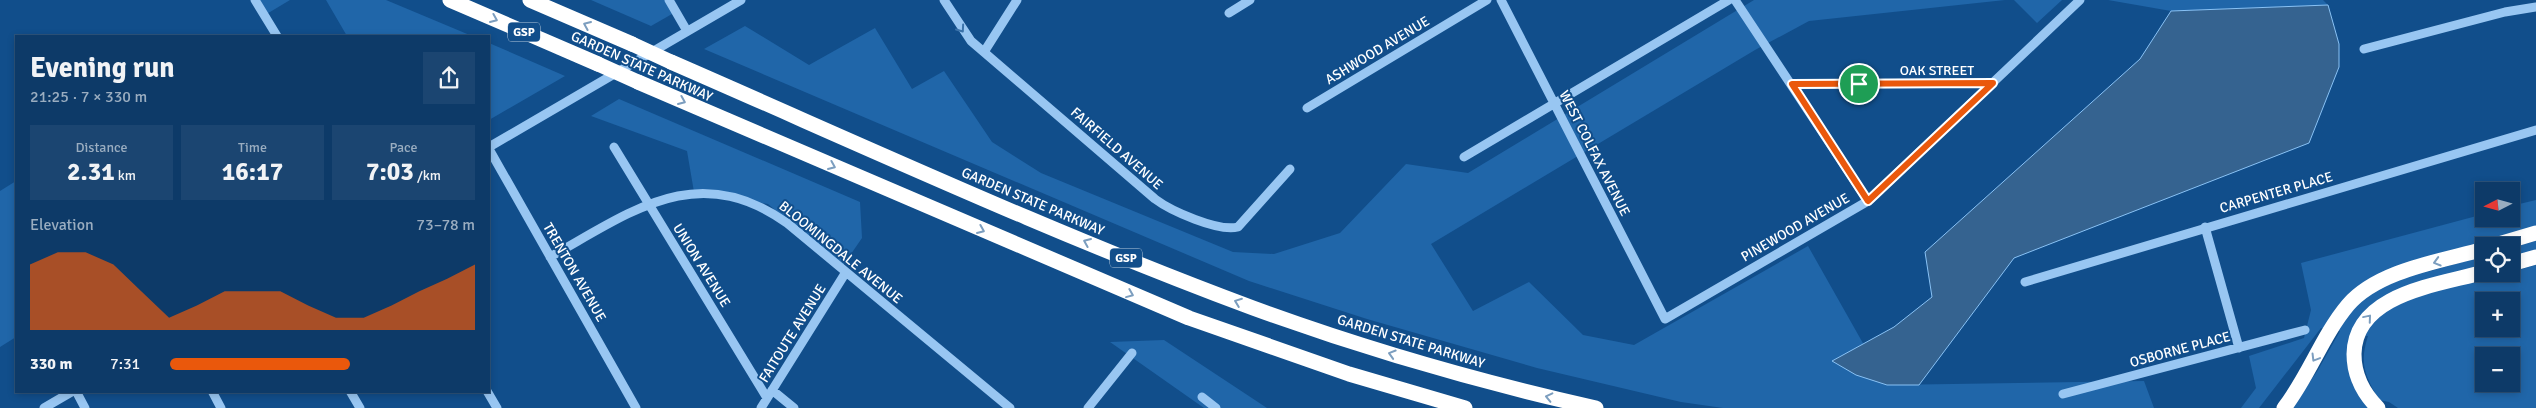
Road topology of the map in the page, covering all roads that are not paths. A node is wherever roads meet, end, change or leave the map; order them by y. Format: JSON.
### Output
{"nodes":[{"id":1,"x":255,"y":0,"type":"edge"},
{"id":2,"x":450,"y":0,"type":"edge"},
{"id":3,"x":530,"y":0,"type":"edge"},
{"id":4,"x":669,"y":0,"type":"edge"},
{"id":5,"x":740,"y":0,"type":"edge"},
{"id":6,"x":944,"y":0,"type":"edge"},
{"id":7,"x":1017,"y":0,"type":"edge"},
{"id":8,"x":1250,"y":0,"type":"edge"},
{"id":9,"x":1487,"y":0,"type":"edge"},
{"id":10,"x":1501,"y":0,"type":"edge"},
{"id":11,"x":1729,"y":0,"type":"edge"},
{"id":12,"x":1735,"y":0,"type":"edge"},
{"id":13,"x":2080,"y":0,"type":"edge"},
{"id":14,"x":2536,"y":6,"type":"edge"},
{"id":15,"x":1229,"y":12,"type":"dead end"},
{"id":16,"x":687,"y":31,"type":"junction"},
{"id":17,"x":275,"y":35,"type":"edge"},
{"id":18,"x":2364,"y":49,"type":"dead end"},
{"id":19,"x":984,"y":52,"type":"junction"},
{"id":20,"x":1993,"y":83,"type":"junction"},
{"id":21,"x":1792,"y":84,"type":"junction"},
{"id":22,"x":1554,"y":104,"type":"junction"},
{"id":23,"x":1307,"y":108,"type":"dead end"},
{"id":24,"x":2536,"y":130,"type":"edge"},
{"id":25,"x":490,"y":147,"type":"edge"},
{"id":26,"x":614,"y":147,"type":"dead end"},
{"id":27,"x":490,"y":150,"type":"edge"},
{"id":28,"x":1464,"y":157,"type":"dead end"},
{"id":29,"x":1290,"y":169,"type":"dead end"},
{"id":30,"x":1868,"y":201,"type":"junction"},
{"id":31,"x":648,"y":204,"type":"junction"},
{"id":32,"x":2205,"y":227,"type":"junction"},
{"id":33,"x":2536,"y":233,"type":"edge"},
{"id":34,"x":2520,"y":238,"type":"edge"},
{"id":35,"x":2475,"y":252,"type":"edge"},
{"id":36,"x":550,"y":257,"type":"junction"},
{"id":37,"x":2536,"y":257,"type":"edge"},
{"id":38,"x":2520,"y":261,"type":"edge"},
{"id":39,"x":846,"y":272,"type":"junction"},
{"id":40,"x":2475,"y":275,"type":"edge"},
{"id":41,"x":2025,"y":282,"type":"dead end"},
{"id":42,"x":1665,"y":319,"type":"joint"},
{"id":43,"x":2305,"y":330,"type":"dead end"},
{"id":44,"x":2239,"y":348,"type":"junction"},
{"id":45,"x":1132,"y":353,"type":"dead end"},
{"id":46,"x":70,"y":393,"type":"edge"},
{"id":47,"x":75,"y":393,"type":"edge"},
{"id":48,"x":213,"y":393,"type":"edge"},
{"id":49,"x":351,"y":393,"type":"edge"},
{"id":50,"x":488,"y":393,"type":"edge"},
{"id":51,"x":770,"y":394,"type":"junction"},
{"id":52,"x":2063,"y":394,"type":"dead end"},
{"id":53,"x":1202,"y":397,"type":"dead end"},
{"id":54,"x":44,"y":408,"type":"edge"},
{"id":55,"x":85,"y":408,"type":"edge"},
{"id":56,"x":221,"y":408,"type":"edge"},
{"id":57,"x":360,"y":408,"type":"edge"},
{"id":58,"x":497,"y":408,"type":"edge"},
{"id":59,"x":636,"y":408,"type":"edge"},
{"id":60,"x":761,"y":408,"type":"edge"},
{"id":61,"x":794,"y":408,"type":"edge"},
{"id":62,"x":1010,"y":408,"type":"edge"},
{"id":63,"x":1088,"y":408,"type":"edge"},
{"id":64,"x":1216,"y":408,"type":"edge"},
{"id":65,"x":1465,"y":408,"type":"edge"},
{"id":66,"x":1596,"y":408,"type":"edge"},
{"id":67,"x":2284,"y":408,"type":"edge"},
{"id":68,"x":2378,"y":408,"type":"edge"}],
"edges":[{"from":1,"to":17,"type":"street"},
{"from":2,"to":65,"type":"highway","name":"GARDEN STATE PARKWAY","number":"GSP","one_way":true,"bridge":true},
{"from":66,"to":3,"type":"highway","name":"GARDEN STATE PARKWAY","number":"GSP","one_way":true,"bridge":true},
{"from":4,"to":16,"type":"street"},
{"from":5,"to":16,"type":"street"},
{"from":6,"to":19,"type":"street","name":"FAIRFIELD AVENUE","one_way":true},
{"from":7,"to":19,"type":"street"},
{"from":8,"to":15,"type":"street"},
{"from":9,"to":23,"type":"street","name":"ASHWOOD AVENUE"},
{"from":10,"to":22,"type":"street","name":"WEST COLFAX AVENUE"},
{"from":11,"to":22,"type":"street"},
{"from":12,"to":21,"type":"street"},
{"from":13,"to":20,"type":"street","name":"PINEWOOD AVENUE"},
{"from":14,"to":18,"type":"street"},
{"from":16,"to":25,"type":"street"},
{"from":19,"to":29,"type":"street","name":"FAIRFIELD AVENUE"},
{"from":20,"to":21,"type":"street","name":"OAK STREET"},
{"from":20,"to":30,"type":"street","name":"PINEWOOD AVENUE"},
{"from":21,"to":30,"type":"street"},
{"from":22,"to":28,"type":"street"},
{"from":22,"to":42,"type":"street","name":"WEST COLFAX AVENUE"},
{"from":24,"to":32,"type":"street","name":"CARPENTER PLACE"},
{"from":26,"to":31,"type":"street","name":"UNION AVENUE"},
{"from":27,"to":36,"type":"street","name":"TRENTON AVENUE"},
{"from":30,"to":42,"type":"street","name":"PINEWOOD AVENUE"},
{"from":31,"to":36,"type":"street","name":"BLOOMINGDALE AVENUE"},
{"from":31,"to":39,"type":"street","name":"BLOOMINGDALE AVENUE"},
{"from":31,"to":51,"type":"street","name":"UNION AVENUE"},
{"from":32,"to":41,"type":"street","name":"CARPENTER PLACE"},
{"from":32,"to":44,"type":"street"},
{"from":33,"to":34,"type":"highway"},
{"from":35,"to":67,"type":"highway","one_way":true},
{"from":36,"to":59,"type":"street","name":"TRENTON AVENUE"},
{"from":37,"to":38,"type":"highway"},
{"from":39,"to":51,"type":"street","name":"FAITOUTE AVENUE"},
{"from":39,"to":62,"type":"street","name":"BLOOMINGDALE AVENUE"},
{"from":68,"to":40,"type":"highway","one_way":true},
{"from":43,"to":44,"type":"street","name":"OSBORNE PLACE"},
{"from":44,"to":52,"type":"street","name":"OSBORNE PLACE"},
{"from":45,"to":63,"type":"street"},
{"from":46,"to":54,"type":"street"},
{"from":47,"to":55,"type":"street"},
{"from":48,"to":56,"type":"street"},
{"from":49,"to":57,"type":"street"},
{"from":50,"to":58,"type":"street"},
{"from":51,"to":60,"type":"street","name":"FAITOUTE AVENUE"},
{"from":51,"to":61,"type":"street","name":"UNION AVENUE"},
{"from":53,"to":64,"type":"street"}]}
